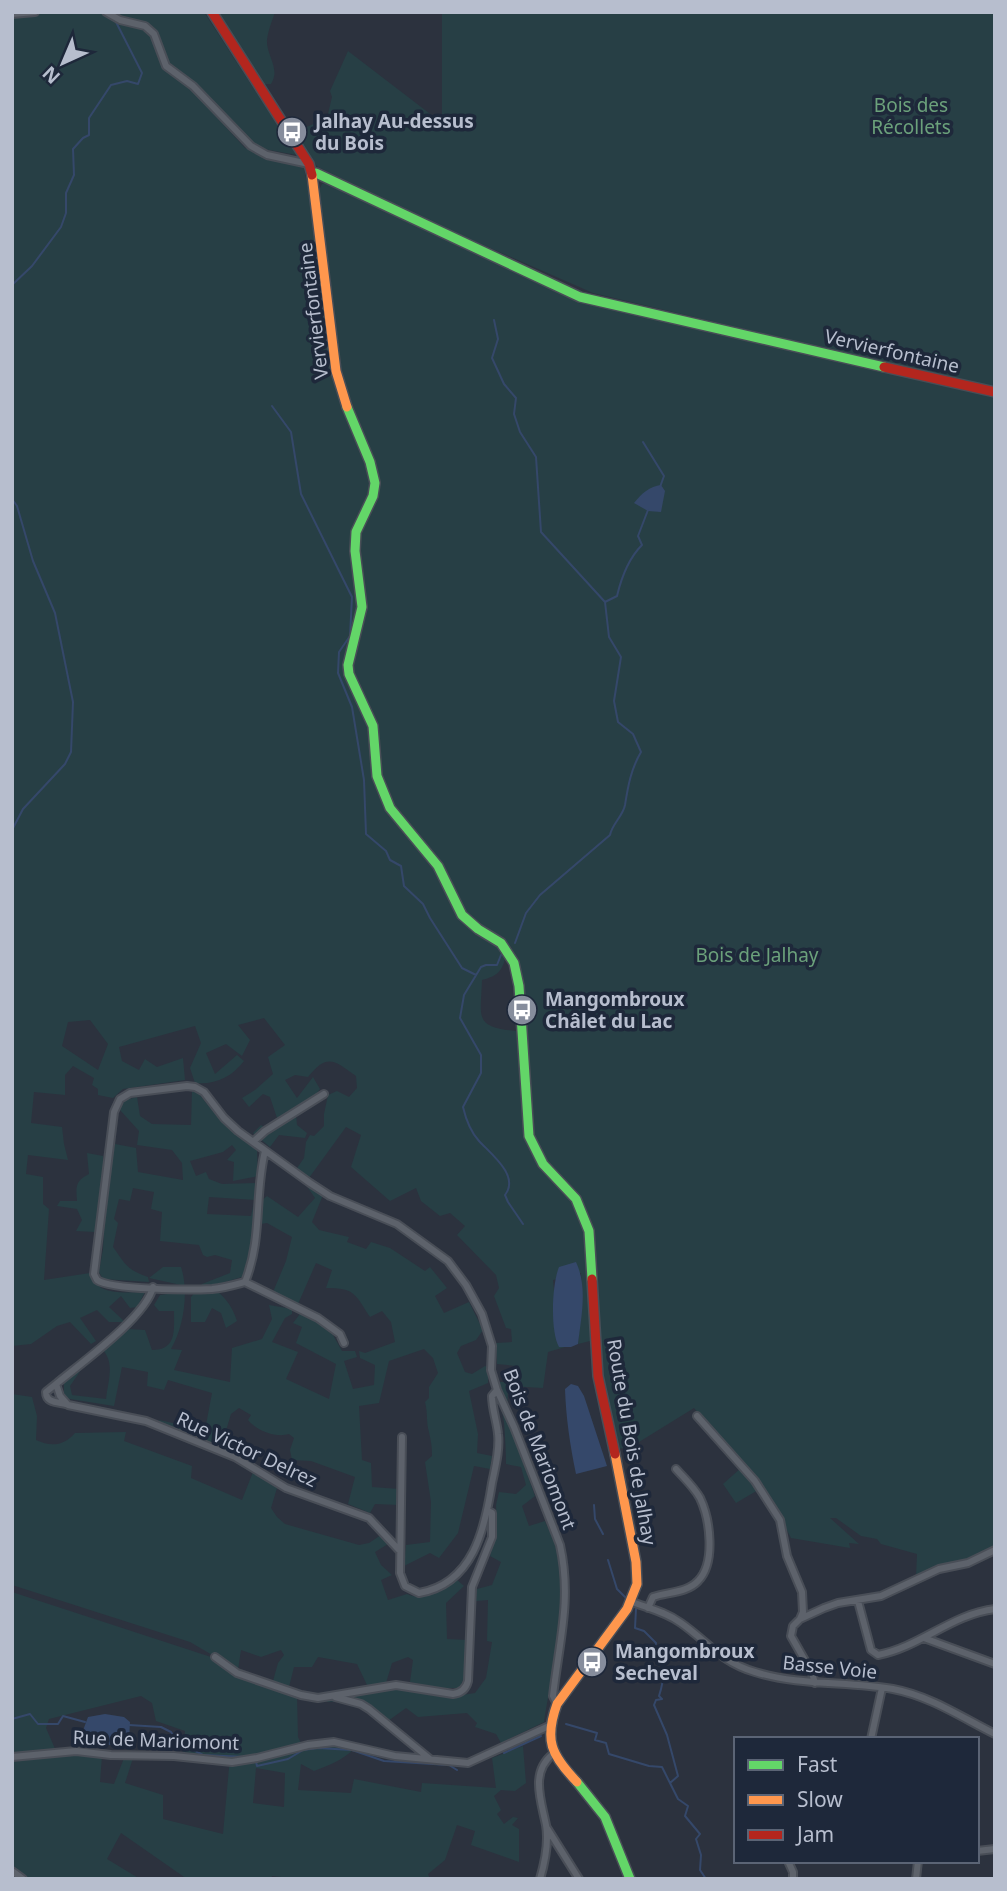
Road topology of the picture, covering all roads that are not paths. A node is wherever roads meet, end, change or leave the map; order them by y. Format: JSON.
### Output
{"nodes":[{"id":1,"x":35,"y":12,"type":"edge"},
{"id":2,"x":106,"y":12,"type":"edge"},
{"id":3,"x":212,"y":12,"type":"edge"},
{"id":4,"x":12,"y":14,"type":"edge"},
{"id":5,"x":310,"y":169,"type":"junction"},
{"id":6,"x":995,"y":392,"type":"edge"},
{"id":7,"x":514,"y":963,"type":"joint"},
{"id":8,"x":324,"y":1094,"type":"dead end"},
{"id":9,"x":254,"y":1141,"type":"junction"},
{"id":10,"x":265,"y":1151,"type":"junction"},
{"id":11,"x":245,"y":1282,"type":"junction"},
{"id":12,"x":153,"y":1287,"type":"junction"},
{"id":13,"x":344,"y":1343,"type":"dead end"},
{"id":14,"x":56,"y":1384,"type":"junction"},
{"id":15,"x":497,"y":1390,"type":"junction"},
{"id":16,"x":68,"y":1405,"type":"junction"},
{"id":17,"x":697,"y":1416,"type":"dead end"},
{"id":18,"x":402,"y":1437,"type":"dead end"},
{"id":19,"x":676,"y":1469,"type":"dead end"},
{"id":20,"x":488,"y":1511,"type":"junction"},
{"id":21,"x":399,"y":1550,"type":"junction"},
{"id":22,"x":995,"y":1550,"type":"edge"},
{"id":23,"x":858,"y":1601,"type":"junction"},
{"id":24,"x":630,"y":1605,"type":"junction"},
{"id":25,"x":648,"y":1608,"type":"junction"},
{"id":26,"x":995,"y":1609,"type":"edge"},
{"id":27,"x":800,"y":1619,"type":"junction"},
{"id":28,"x":924,"y":1638,"type":"junction"},
{"id":29,"x":215,"y":1657,"type":"dead end"},
{"id":30,"x":995,"y":1664,"type":"edge"},
{"id":31,"x":815,"y":1683,"type":"junction"},
{"id":32,"x":883,"y":1688,"type":"junction"},
{"id":33,"x":335,"y":1697,"type":"junction"},
{"id":34,"x":556,"y":1704,"type":"junction"},
{"id":35,"x":549,"y":1726,"type":"junction"},
{"id":36,"x":995,"y":1734,"type":"edge"},
{"id":37,"x":871,"y":1737,"type":"edge"},
{"id":38,"x":553,"y":1754,"type":"junction"},
{"id":39,"x":12,"y":1757,"type":"edge"},
{"id":40,"x":432,"y":1760,"type":"junction"},
{"id":41,"x":547,"y":1828,"type":"junction"},
{"id":42,"x":12,"y":1871,"type":"edge"},
{"id":43,"x":23,"y":1879,"type":"edge"},
{"id":44,"x":540,"y":1879,"type":"edge"},
{"id":45,"x":579,"y":1879,"type":"edge"},
{"id":46,"x":630,"y":1879,"type":"edge"}],
"edges":[{"from":1,"to":4,"type":"street"},
{"from":2,"to":5,"type":"street","name":"Vervierfontaine"},
{"from":3,"to":5,"type":"main road","name":"Vervierfontaine"},
{"from":5,"to":6,"type":"main road","name":"Vervierfontaine"},
{"from":5,"to":7,"type":"main road","name":"Vervierfontaine"},
{"from":7,"to":24,"type":"main road","name":"Route du Bois de Jalhay"},
{"from":8,"to":9,"type":"street"},
{"from":9,"to":10,"type":"street","name":"Bois de Mariomont"},
{"from":9,"to":12,"type":"street","name":"Bois de Mariomont"},
{"from":10,"to":11,"type":"street"},
{"from":10,"to":15,"type":"street","name":"Bois de Mariomont"},
{"from":11,"to":12,"type":"street","name":"Bois de Mariomont"},
{"from":11,"to":13,"type":"street"},
{"from":12,"to":14,"type":"street"},
{"from":14,"to":16,"type":"street"},
{"from":14,"to":16,"type":"street"},
{"from":15,"to":20,"type":"street"},
{"from":15,"to":34,"type":"street","name":"Bois de Mariomont"},
{"from":16,"to":21,"type":"street","name":"Rue Victor Delrez"},
{"from":17,"to":27,"type":"street"},
{"from":18,"to":21,"type":"street"},
{"from":19,"to":25,"type":"street"},
{"from":20,"to":21,"type":"street"},
{"from":20,"to":33,"type":"street"},
{"from":22,"to":23,"type":"street"},
{"from":23,"to":27,"type":"street"},
{"from":23,"to":28,"type":"street"},
{"from":24,"to":25,"type":"street","name":"Basse Voie"},
{"from":24,"to":34,"type":"main road"},
{"from":25,"to":31,"type":"street","name":"Basse Voie"},
{"from":26,"to":28,"type":"street"},
{"from":27,"to":31,"type":"street"},
{"from":28,"to":30,"type":"street"},
{"from":29,"to":33,"type":"street"},
{"from":31,"to":32,"type":"street","name":"Basse Voie"},
{"from":32,"to":36,"type":"street","name":"Basse Voie"},
{"from":32,"to":37,"type":"street"},
{"from":33,"to":40,"type":"street"},
{"from":34,"to":35,"type":"main road"},
{"from":35,"to":38,"type":"main road"},
{"from":35,"to":40,"type":"street","name":"Rue de Mariomont"},
{"from":38,"to":41,"type":"street"},
{"from":38,"to":46,"type":"main road"},
{"from":39,"to":40,"type":"street","name":"Rue de Mariomont"},
{"from":41,"to":44,"type":"street"},
{"from":41,"to":45,"type":"street"},
{"from":42,"to":43,"type":"street"}]}
